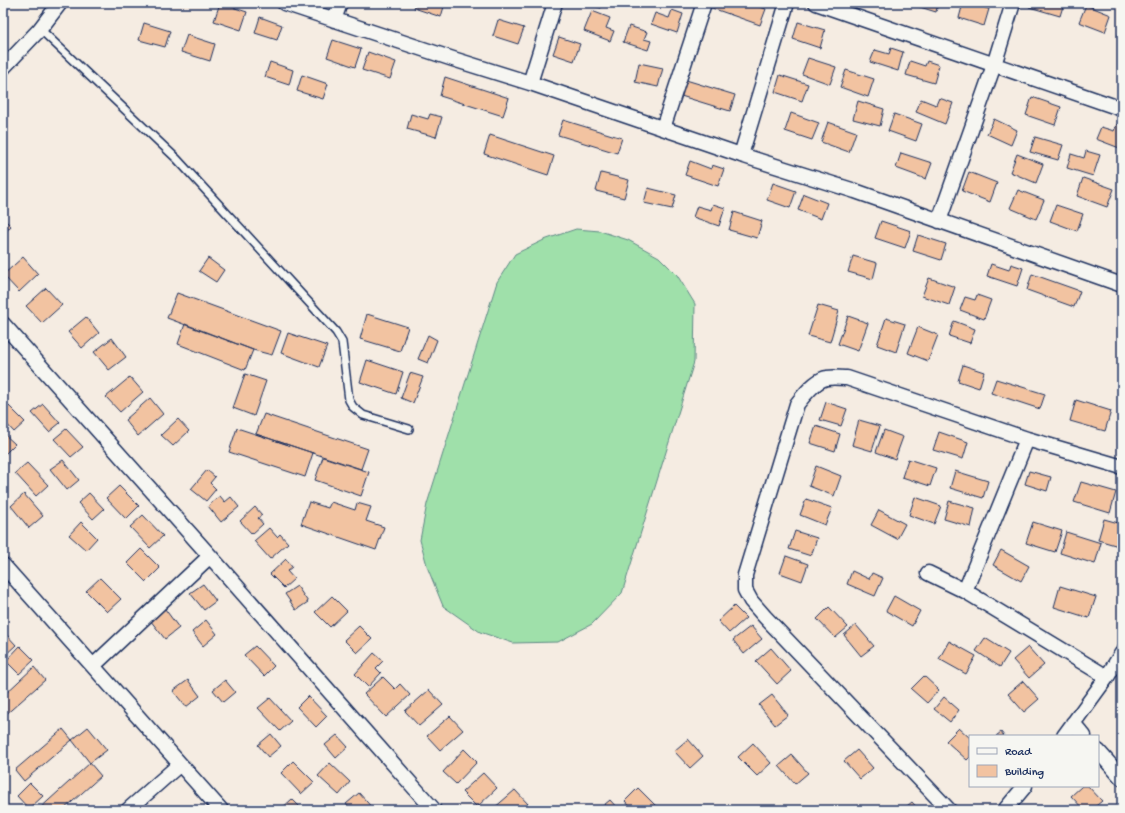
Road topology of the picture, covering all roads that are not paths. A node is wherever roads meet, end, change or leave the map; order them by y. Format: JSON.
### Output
{"nodes":[{"id":1,"x":60,"y":3,"type":"edge"},
{"id":2,"x":284,"y":3,"type":"edge"},
{"id":3,"x":340,"y":3,"type":"edge"},
{"id":4,"x":555,"y":3,"type":"edge"},
{"id":5,"x":704,"y":3,"type":"edge"},
{"id":6,"x":787,"y":3,"type":"edge"},
{"id":7,"x":816,"y":3,"type":"edge"},
{"id":8,"x":1013,"y":3,"type":"edge"},
{"id":9,"x":334,"y":20,"type":"junction"},
{"id":10,"x":40,"y":29,"type":"junction"},
{"id":11,"x":994,"y":65,"type":"junction"},
{"id":12,"x":3,"y":68,"type":"edge"},
{"id":13,"x":530,"y":83,"type":"junction"},
{"id":14,"x":1122,"y":109,"type":"edge"},
{"id":15,"x":663,"y":128,"type":"junction"},
{"id":16,"x":741,"y":155,"type":"junction"},
{"id":17,"x":939,"y":221,"type":"junction"},
{"id":18,"x":1122,"y":285,"type":"edge"},
{"id":19,"x":3,"y":324,"type":"edge"},
{"id":20,"x":409,"y":428,"type":"dead end"},
{"id":21,"x":1027,"y":439,"type":"junction"},
{"id":22,"x":1122,"y":467,"type":"edge"},
{"id":23,"x":210,"y":556,"type":"junction"},
{"id":24,"x":3,"y":565,"type":"edge"},
{"id":25,"x":928,"y":573,"type":"dead end"},
{"id":26,"x":965,"y":591,"type":"junction"},
{"id":27,"x":1122,"y":654,"type":"edge"},
{"id":28,"x":93,"y":666,"type":"junction"},
{"id":29,"x":1107,"y":677,"type":"junction"},
{"id":30,"x":1073,"y":723,"type":"junction"},
{"id":31,"x":1065,"y":735,"type":"edge"},
{"id":32,"x":1083,"y":735,"type":"edge"},
{"id":33,"x":1099,"y":752,"type":"edge"},
{"id":34,"x":180,"y":764,"type":"junction"},
{"id":35,"x":1122,"y":778,"type":"edge"},
{"id":36,"x":1024,"y":787,"type":"edge"},
{"id":37,"x":128,"y":810,"type":"edge"},
{"id":38,"x":221,"y":810,"type":"edge"},
{"id":39,"x":434,"y":810,"type":"edge"},
{"id":40,"x":949,"y":810,"type":"edge"},
{"id":41,"x":1005,"y":810,"type":"edge"}],
"edges":[{"from":1,"to":10,"type":"street"},
{"from":2,"to":9,"type":"street"},
{"from":3,"to":9,"type":"street"},
{"from":4,"to":13,"type":"street"},
{"from":5,"to":15,"type":"street"},
{"from":6,"to":16,"type":"street"},
{"from":7,"to":11,"type":"street"},
{"from":8,"to":11,"type":"street"},
{"from":9,"to":13,"type":"street"},
{"from":10,"to":12,"type":"street"},
{"from":10,"to":20,"type":"lane"},
{"from":11,"to":14,"type":"street"},
{"from":11,"to":17,"type":"street"},
{"from":13,"to":15,"type":"street"},
{"from":15,"to":16,"type":"street"},
{"from":16,"to":17,"type":"street"},
{"from":17,"to":18,"type":"street"},
{"from":19,"to":23,"type":"street"},
{"from":21,"to":22,"type":"street"},
{"from":21,"to":26,"type":"street"},
{"from":21,"to":40,"type":"street"},
{"from":23,"to":28,"type":"street"},
{"from":23,"to":39,"type":"street"},
{"from":24,"to":28,"type":"street"},
{"from":25,"to":26,"type":"street"},
{"from":26,"to":29,"type":"street"},
{"from":27,"to":29,"type":"street"},
{"from":28,"to":34,"type":"street"},
{"from":29,"to":30,"type":"street"},
{"from":30,"to":31,"type":"street"},
{"from":30,"to":32,"type":"street"},
{"from":33,"to":35,"type":"street"},
{"from":34,"to":37,"type":"street"},
{"from":34,"to":38,"type":"street"},
{"from":36,"to":41,"type":"street"}]}
